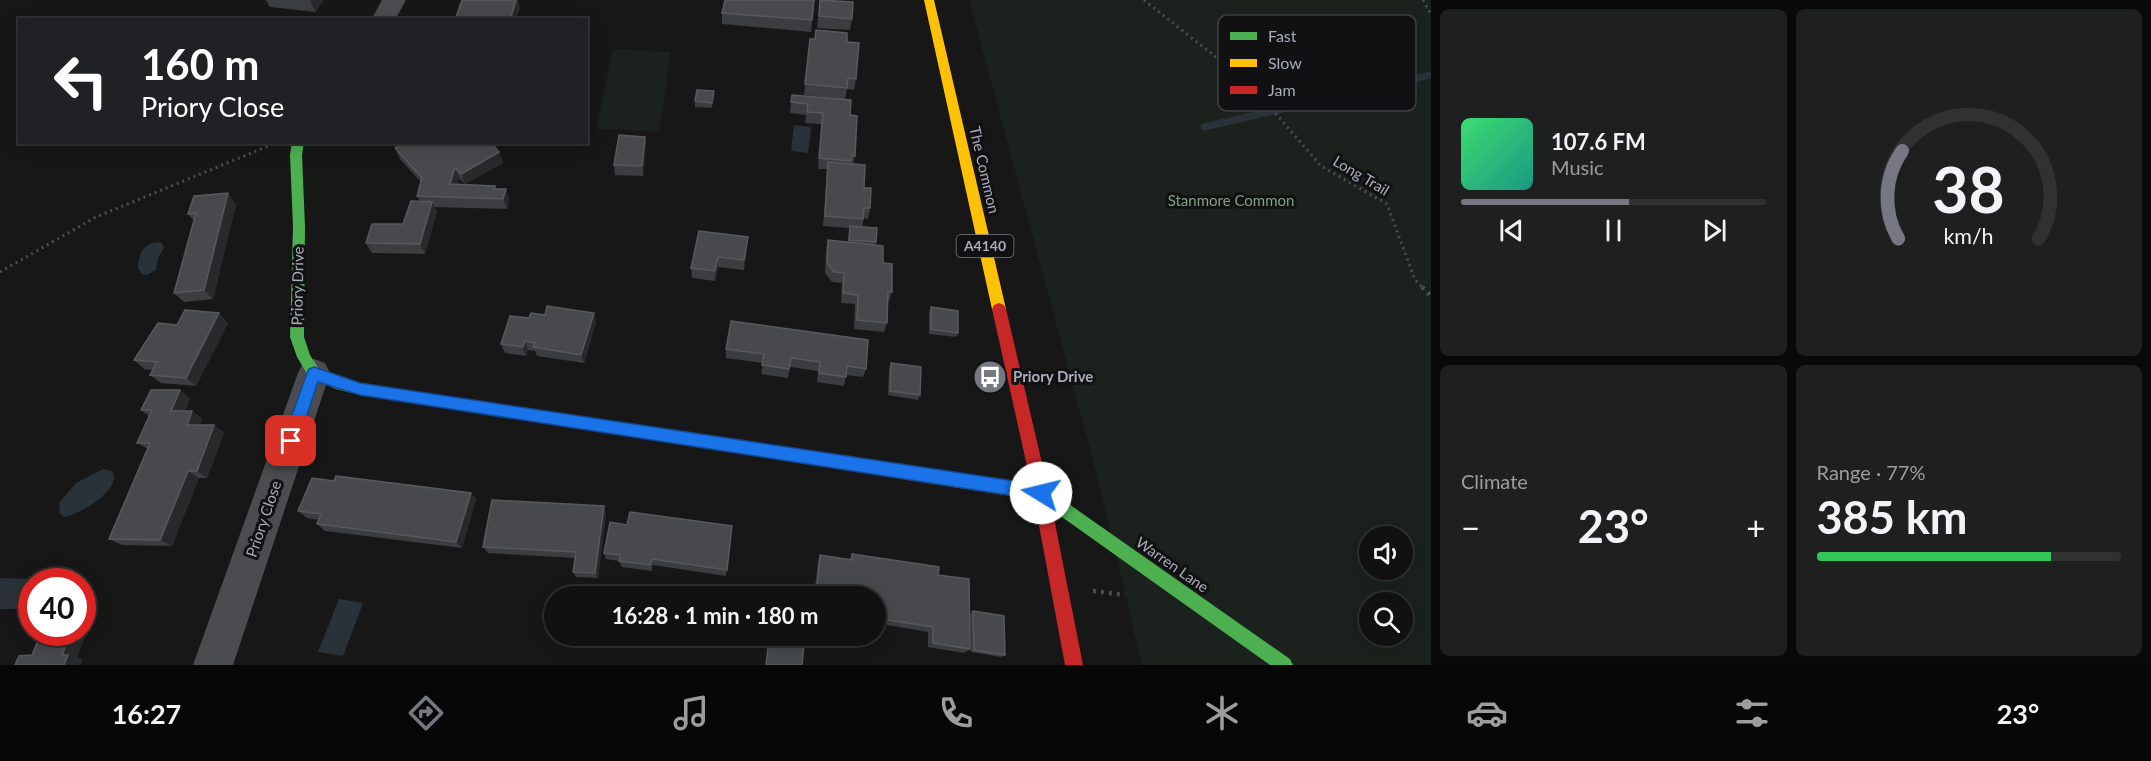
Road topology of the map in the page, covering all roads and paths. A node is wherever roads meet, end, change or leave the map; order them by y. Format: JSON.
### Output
{"nodes":[{"id":1,"x":394,"y":0,"type":"edge"},
{"id":2,"x":929,"y":0,"type":"edge"},
{"id":3,"x":1144,"y":0,"type":"edge"},
{"id":4,"x":1423,"y":0,"type":"edge"},
{"id":5,"x":1431,"y":14,"type":"edge"},
{"id":6,"x":383,"y":18,"type":"edge"},
{"id":7,"x":1218,"y":59,"type":"edge"},
{"id":8,"x":1273,"y":111,"type":"edge"},
{"id":9,"x":272,"y":144,"type":"edge"},
{"id":10,"x":298,"y":144,"type":"edge"},
{"id":11,"x":0,"y":272,"type":"edge"},
{"id":12,"x":1431,"y":296,"type":"edge"},
{"id":13,"x":314,"y":373,"type":"junction"},
{"id":14,"x":1041,"y":493,"type":"junction"},
{"id":15,"x":213,"y":665,"type":"edge"},
{"id":16,"x":1074,"y":665,"type":"edge"},
{"id":17,"x":1284,"y":665,"type":"edge"}],
"edges":[{"from":1,"to":6,"type":"street"},
{"from":2,"to":14,"type":"street","name":"The Common","number":"A4140"},
{"from":3,"to":7,"type":"path","name":"Long Trail"},
{"from":4,"to":5,"type":"path"},
{"from":8,"to":12,"type":"path","name":"Long Trail"},
{"from":9,"to":11,"type":"path"},
{"from":10,"to":13,"type":"street","name":"Priory Drive"},
{"from":13,"to":14,"type":"street"},
{"from":13,"to":15,"type":"street","name":"Priory Close"},
{"from":14,"to":16,"type":"street","name":"The Common","number":"A4140"},
{"from":14,"to":17,"type":"street","name":"Warren Lane"}]}
